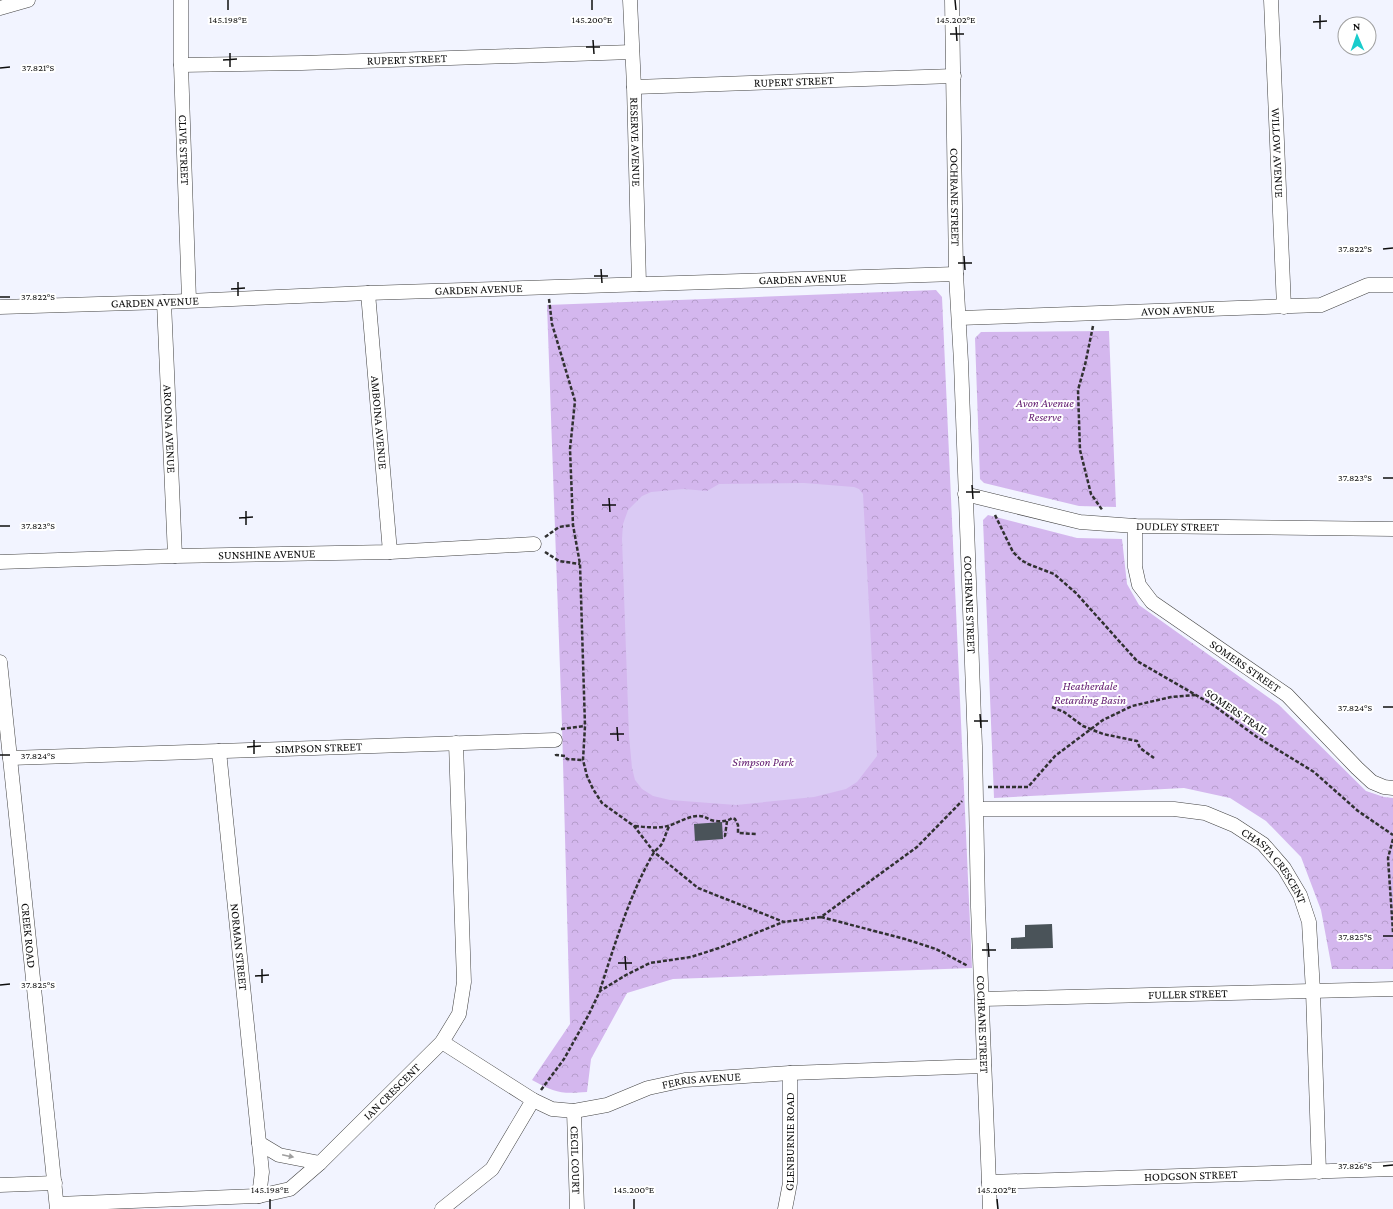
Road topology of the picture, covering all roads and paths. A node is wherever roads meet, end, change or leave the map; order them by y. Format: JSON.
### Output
{"nodes":[{"id":1,"x":28,"y":0,"type":"edge"},
{"id":2,"x":181,"y":0,"type":"edge"},
{"id":3,"x":630,"y":0,"type":"edge"},
{"id":4,"x":952,"y":0,"type":"edge"},
{"id":5,"x":1272,"y":0,"type":"edge"},
{"id":6,"x":0,"y":8,"type":"edge"},
{"id":7,"x":632,"y":52,"type":"junction"},
{"id":8,"x":181,"y":65,"type":"junction"},
{"id":9,"x":954,"y":76,"type":"junction"},
{"id":10,"x":634,"y":86,"type":"junction"},
{"id":11,"x":956,"y":274,"type":"junction"},
{"id":12,"x":639,"y":284,"type":"junction"},
{"id":13,"x":1393,"y":284,"type":"edge"},
{"id":14,"x":547,"y":287,"type":"junction"},
{"id":15,"x":368,"y":292,"type":"junction"},
{"id":16,"x":189,"y":300,"type":"junction"},
{"id":17,"x":164,"y":302,"type":"junction"},
{"id":18,"x":0,"y":307,"type":"edge"},
{"id":19,"x":1284,"y":307,"type":"junction"},
{"id":20,"x":1096,"y":312,"type":"junction"},
{"id":21,"x":959,"y":318,"type":"junction"},
{"id":22,"x":965,"y":494,"type":"junction"},
{"id":23,"x":988,"y":500,"type":"junction"},
{"id":24,"x":989,"y":514,"type":"dead end"},
{"id":25,"x":995,"y":515,"type":"junction"},
{"id":26,"x":1002,"y":517,"type":"dead end"},
{"id":27,"x":1112,"y":524,"type":"junction"},
{"id":28,"x":573,"y":525,"type":"junction"},
{"id":29,"x":1135,"y":526,"type":"junction"},
{"id":30,"x":1393,"y":529,"type":"edge"},
{"id":31,"x":534,"y":544,"type":"junction"},
{"id":32,"x":390,"y":552,"type":"junction"},
{"id":33,"x":175,"y":556,"type":"junction"},
{"id":34,"x":0,"y":562,"type":"edge"},
{"id":35,"x":580,"y":564,"type":"junction"},
{"id":36,"x":0,"y":662,"type":"edge"},
{"id":37,"x":1195,"y":695,"type":"junction"},
{"id":38,"x":1052,"y":707,"type":"dead end"},
{"id":39,"x":3,"y":717,"type":"edge"},
{"id":40,"x":1090,"y":729,"type":"junction"},
{"id":41,"x":555,"y":740,"type":"dead end"},
{"id":42,"x":456,"y":743,"type":"junction"},
{"id":43,"x":218,"y":751,"type":"junction"},
{"id":44,"x":10,"y":758,"type":"junction"},
{"id":45,"x":1154,"y":758,"type":"dead end"},
{"id":46,"x":976,"y":788,"type":"junction"},
{"id":47,"x":1393,"y":788,"type":"edge"},
{"id":48,"x":977,"y":809,"type":"junction"},
{"id":49,"x":726,"y":821,"type":"junction"},
{"id":50,"x":670,"y":825,"type":"junction"},
{"id":51,"x":634,"y":826,"type":"junction"},
{"id":52,"x":756,"y":834,"type":"dead end"},
{"id":53,"x":1393,"y":835,"type":"edge"},
{"id":54,"x":728,"y":838,"type":"dead end"},
{"id":55,"x":1393,"y":839,"type":"edge"},
{"id":56,"x":654,"y":852,"type":"junction"},
{"id":57,"x":821,"y":917,"type":"junction"},
{"id":58,"x":784,"y":922,"type":"junction"},
{"id":59,"x":1393,"y":932,"type":"edge"},
{"id":60,"x":981,"y":968,"type":"junction"},
{"id":61,"x":1393,"y":989,"type":"edge"},
{"id":62,"x":600,"y":991,"type":"junction"},
{"id":63,"x":1313,"y":991,"type":"junction"},
{"id":64,"x":982,"y":999,"type":"junction"},
{"id":65,"x":442,"y":1042,"type":"junction"},
{"id":66,"x":984,"y":1066,"type":"junction"},
{"id":67,"x":790,"y":1073,"type":"junction"},
{"id":68,"x":533,"y":1100,"type":"junction"},
{"id":69,"x":574,"y":1110,"type":"junction"},
{"id":70,"x":259,"y":1143,"type":"junction"},
{"id":71,"x":320,"y":1163,"type":"junction"},
{"id":72,"x":1393,"y":1169,"type":"edge"},
{"id":73,"x":1319,"y":1172,"type":"junction"},
{"id":74,"x":989,"y":1182,"type":"junction"},
{"id":75,"x":55,"y":1183,"type":"junction"},
{"id":76,"x":0,"y":1185,"type":"edge"},
{"id":77,"x":259,"y":1196,"type":"junction"},
{"id":78,"x":57,"y":1207,"type":"edge"},
{"id":79,"x":442,"y":1209,"type":"edge"},
{"id":80,"x":578,"y":1209,"type":"edge"},
{"id":81,"x":785,"y":1209,"type":"edge"},
{"id":82,"x":990,"y":1209,"type":"edge"}],
"edges":[{"from":1,"to":6,"type":"street"},
{"from":2,"to":8,"type":"street","name":"CLIVE STREET"},
{"from":3,"to":7,"type":"street","name":"RESERVE AVENUE"},
{"from":4,"to":9,"type":"street","name":"COCHRANE STREET"},
{"from":5,"to":19,"type":"street","name":"WILLOW AVENUE"},
{"from":7,"to":8,"type":"street","name":"RUPERT STREET"},
{"from":7,"to":10,"type":"street","name":"RESERVE AVENUE"},
{"from":8,"to":16,"type":"street","name":"CLIVE STREET"},
{"from":9,"to":10,"type":"street","name":"RUPERT STREET"},
{"from":9,"to":11,"type":"street","name":"COCHRANE STREET"},
{"from":10,"to":12,"type":"street","name":"RESERVE AVENUE"},
{"from":11,"to":12,"type":"street","name":"GARDEN AVENUE"},
{"from":11,"to":21,"type":"street","name":"COCHRANE STREET"},
{"from":12,"to":14,"type":"street","name":"GARDEN AVENUE"},
{"from":13,"to":19,"type":"street","name":"AVON AVENUE"},
{"from":14,"to":15,"type":"street","name":"GARDEN AVENUE"},
{"from":14,"to":28,"type":"path"},
{"from":15,"to":16,"type":"street","name":"GARDEN AVENUE"},
{"from":15,"to":32,"type":"street","name":"AMBOINA AVENUE"},
{"from":16,"to":17,"type":"street","name":"GARDEN AVENUE"},
{"from":17,"to":18,"type":"street","name":"GARDEN AVENUE"},
{"from":17,"to":33,"type":"street","name":"AROONA AVENUE"},
{"from":19,"to":20,"type":"street","name":"AVON AVENUE"},
{"from":20,"to":21,"type":"street","name":"AVON AVENUE"},
{"from":20,"to":27,"type":"path"},
{"from":21,"to":22,"type":"street","name":"COCHRANE STREET"},
{"from":22,"to":23,"type":"street","name":"DUDLEY STREET"},
{"from":22,"to":46,"type":"street","name":"COCHRANE STREET"},
{"from":23,"to":25,"type":"path"},
{"from":23,"to":27,"type":"street","name":"DUDLEY STREET"},
{"from":24,"to":25,"type":"path"},
{"from":25,"to":26,"type":"path"},
{"from":25,"to":37,"type":"path"},
{"from":27,"to":29,"type":"street","name":"DUDLEY STREET"},
{"from":28,"to":31,"type":"path"},
{"from":28,"to":35,"type":"path"},
{"from":29,"to":30,"type":"street","name":"DUDLEY STREET"},
{"from":29,"to":47,"type":"street","name":"SOMERS STREET"},
{"from":31,"to":32,"type":"street","name":"SUNSHINE AVENUE"},
{"from":31,"to":35,"type":"path"},
{"from":32,"to":33,"type":"street","name":"SUNSHINE AVENUE"},
{"from":33,"to":34,"type":"street","name":"SUNSHINE AVENUE"},
{"from":35,"to":51,"type":"path"},
{"from":36,"to":39,"type":"street","name":"CREEK ROAD"},
{"from":37,"to":40,"type":"path","name":"SOMERS TRAIL"},
{"from":37,"to":53,"type":"path","name":"SOMERS TRAIL"},
{"from":38,"to":40,"type":"path"},
{"from":39,"to":44,"type":"street","name":"CREEK ROAD"},
{"from":40,"to":45,"type":"path"},
{"from":40,"to":46,"type":"path","name":"SOMERS TRAIL"},
{"from":41,"to":42,"type":"street","name":"SIMPSON STREET"},
{"from":42,"to":43,"type":"street","name":"SIMPSON STREET"},
{"from":42,"to":65,"type":"street","name":"IAN CRESCENT"},
{"from":43,"to":44,"type":"street","name":"SIMPSON STREET"},
{"from":43,"to":70,"type":"street","name":"NORMAN STREET"},
{"from":44,"to":75,"type":"street","name":"CREEK ROAD"},
{"from":46,"to":48,"type":"street","name":"COCHRANE STREET"},
{"from":46,"to":57,"type":"path"},
{"from":48,"to":60,"type":"street","name":"COCHRANE STREET"},
{"from":48,"to":63,"type":"street","name":"CHASTA CRESCENT"},
{"from":49,"to":50,"type":"path"},
{"from":49,"to":52,"type":"path"},
{"from":49,"to":54,"type":"path"},
{"from":50,"to":51,"type":"path"},
{"from":50,"to":56,"type":"path"},
{"from":51,"to":56,"type":"path"},
{"from":55,"to":59,"type":"path"},
{"from":56,"to":58,"type":"path"},
{"from":56,"to":62,"type":"path"},
{"from":57,"to":58,"type":"path"},
{"from":57,"to":60,"type":"path"},
{"from":58,"to":62,"type":"path"},
{"from":60,"to":64,"type":"street","name":"COCHRANE STREET"},
{"from":61,"to":63,"type":"street","name":"FULLER STREET"},
{"from":62,"to":68,"type":"path"},
{"from":63,"to":64,"type":"street","name":"FULLER STREET"},
{"from":63,"to":73,"type":"street","name":"CHASTA CRESCENT"},
{"from":64,"to":66,"type":"street","name":"COCHRANE STREET"},
{"from":65,"to":68,"type":"street","name":"FERRIS AVENUE"},
{"from":65,"to":71,"type":"street","name":"IAN CRESCENT"},
{"from":66,"to":67,"type":"street","name":"FERRIS AVENUE"},
{"from":66,"to":74,"type":"street","name":"COCHRANE STREET"},
{"from":67,"to":69,"type":"street","name":"FERRIS AVENUE"},
{"from":67,"to":81,"type":"street","name":"GLENBURNIE ROAD"},
{"from":68,"to":69,"type":"street","name":"FERRIS AVENUE"},
{"from":68,"to":79,"type":"street"},
{"from":69,"to":80,"type":"street","name":"CECIL COURT"},
{"from":70,"to":71,"type":"street","one_way":true},
{"from":70,"to":77,"type":"street","name":"NORMAN STREET"},
{"from":71,"to":77,"type":"street","name":"IAN CRESCENT"},
{"from":72,"to":73,"type":"street","name":"HODGSON STREET"},
{"from":73,"to":74,"type":"street","name":"HODGSON STREET"},
{"from":74,"to":82,"type":"street","name":"COCHRANE STREET"},
{"from":75,"to":76,"type":"street"},
{"from":75,"to":78,"type":"street","name":"CREEK ROAD"},
{"from":77,"to":78,"type":"street","name":"IAN CRESCENT"}]}
